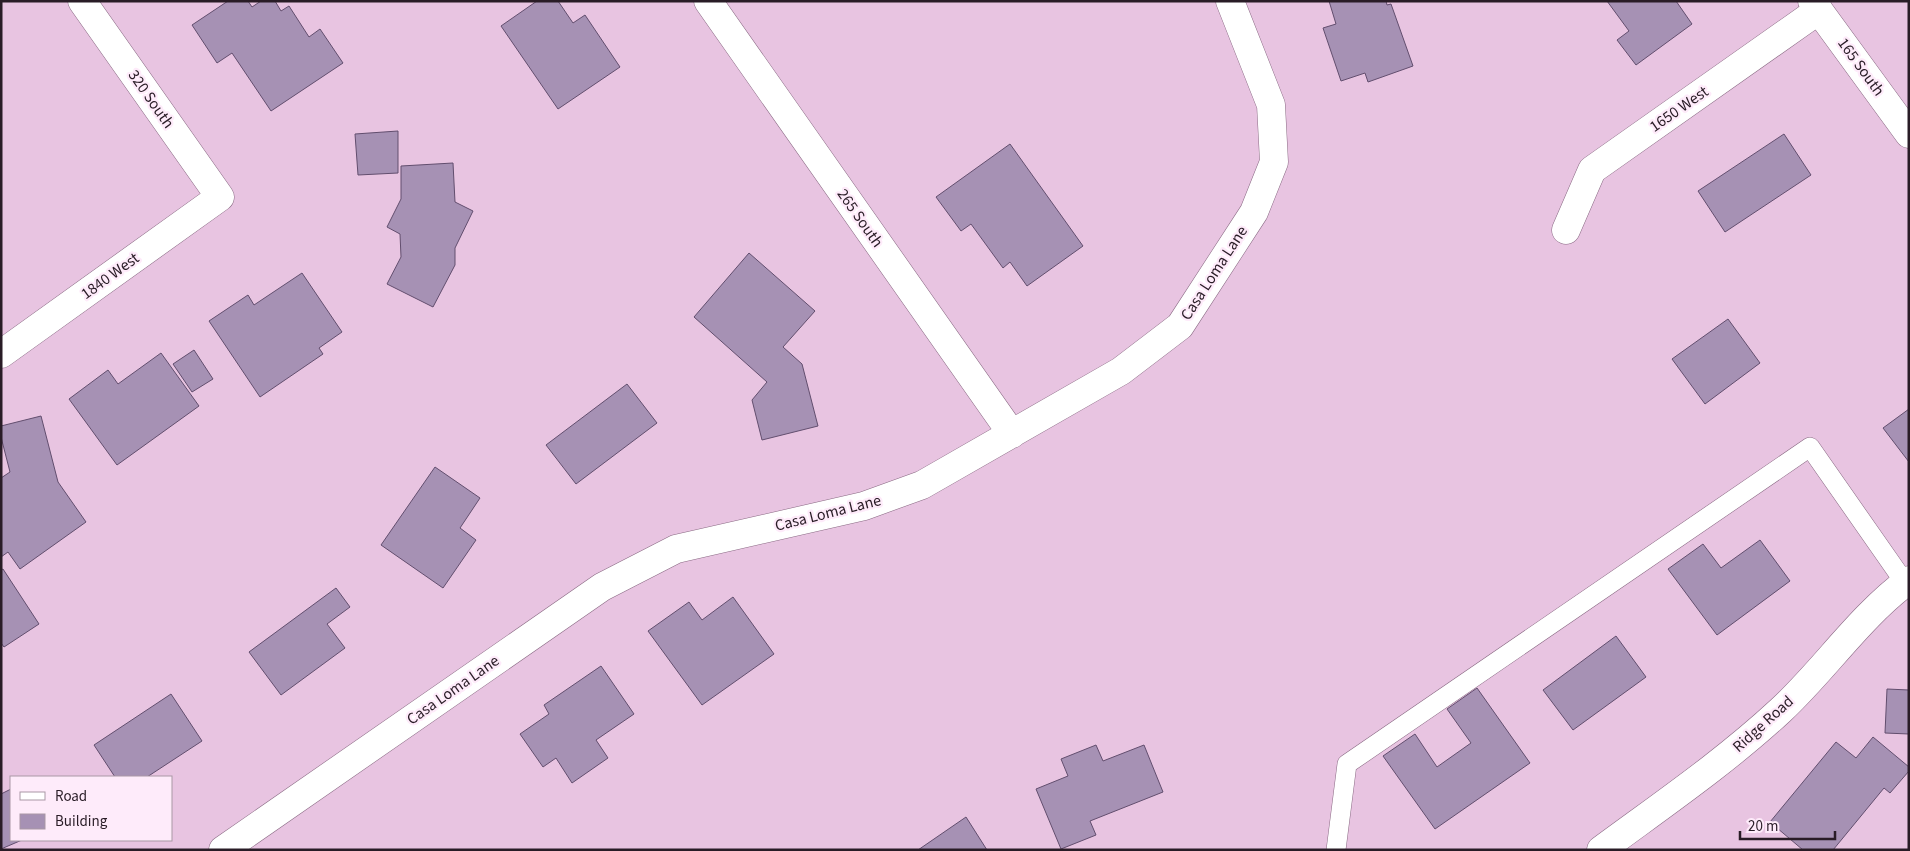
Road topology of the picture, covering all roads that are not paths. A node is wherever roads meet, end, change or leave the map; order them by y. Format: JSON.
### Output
{"nodes":[{"id":1,"x":82,"y":1,"type":"edge"},
{"id":2,"x":708,"y":1,"type":"edge"},
{"id":3,"x":1230,"y":1,"type":"edge"},
{"id":4,"x":1815,"y":6,"type":"edge"},
{"id":5,"x":1909,"y":134,"type":"edge"},
{"id":6,"x":220,"y":198,"type":"joint"},
{"id":7,"x":1566,"y":230,"type":"dead end"},
{"id":8,"x":1,"y":354,"type":"edge"},
{"id":9,"x":1012,"y":434,"type":"junction"},
{"id":10,"x":1907,"y":582,"type":"edge"},
{"id":11,"x":223,"y":850,"type":"edge"},
{"id":12,"x":1336,"y":850,"type":"edge"},
{"id":13,"x":1601,"y":850,"type":"edge"}],
"edges":[{"from":1,"to":6,"type":"street","name":"320 South"},
{"from":2,"to":9,"type":"street","name":"265 South"},
{"from":3,"to":9,"type":"street","name":"Casa Loma Lane"},
{"from":4,"to":5,"type":"street","name":"165 South"},
{"from":4,"to":7,"type":"street","name":"1650 West"},
{"from":6,"to":8,"type":"street","name":"1840 West"},
{"from":9,"to":11,"type":"street","name":"Casa Loma Lane"},
{"from":10,"to":12,"type":"lane"},
{"from":10,"to":13,"type":"street","name":"Ridge Road"}]}
